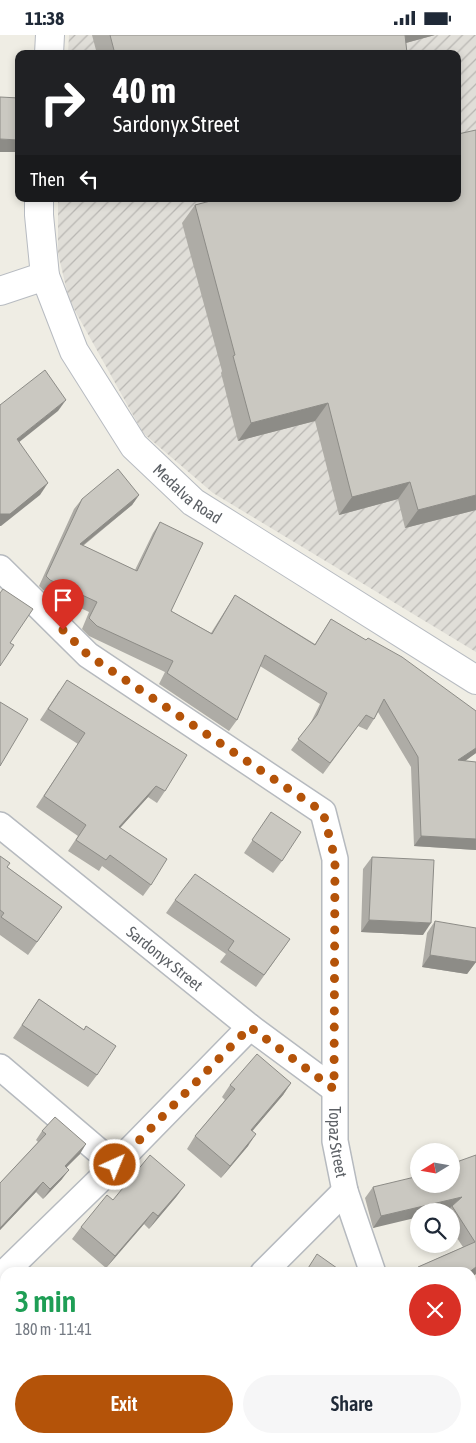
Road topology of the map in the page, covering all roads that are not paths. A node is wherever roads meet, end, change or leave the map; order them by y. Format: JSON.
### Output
{"nodes":[{"id":1,"x":50,"y":35,"type":"edge"},
{"id":2,"x":49,"y":50,"type":"edge"},
{"id":3,"x":39,"y":202,"type":"edge"},
{"id":4,"x":45,"y":276,"type":"junction"},
{"id":5,"x":0,"y":291,"type":"edge"},
{"id":6,"x":0,"y":568,"type":"edge"},
{"id":7,"x":476,"y":680,"type":"edge"},
{"id":8,"x":0,"y":825,"type":"edge"},
{"id":9,"x":250,"y":1027,"type":"junction"},
{"id":10,"x":0,"y":1067,"type":"edge"},
{"id":11,"x":334,"y":1089,"type":"junction"},
{"id":12,"x":115,"y":1165,"type":"junction"},
{"id":13,"x":345,"y":1191,"type":"junction"},
{"id":14,"x":10,"y":1267,"type":"edge"},
{"id":15,"x":269,"y":1267,"type":"edge"},
{"id":16,"x":371,"y":1267,"type":"edge"}],
"edges":[{"from":1,"to":2,"type":"street"},
{"from":3,"to":4,"type":"street","name":"Medalva Road"},
{"from":4,"to":5,"type":"street"},
{"from":4,"to":7,"type":"street","name":"Medalva Road"},
{"from":6,"to":11,"type":"street","name":"Topaz Street"},
{"from":8,"to":9,"type":"street","name":"Sardonyx Street"},
{"from":9,"to":11,"type":"street","name":"Sardonyx Street"},
{"from":9,"to":12,"type":"street"},
{"from":10,"to":12,"type":"street"},
{"from":11,"to":13,"type":"street","name":"Topaz Street"},
{"from":12,"to":14,"type":"street"},
{"from":13,"to":15,"type":"street"},
{"from":13,"to":16,"type":"street","name":"Topaz Street"}]}
